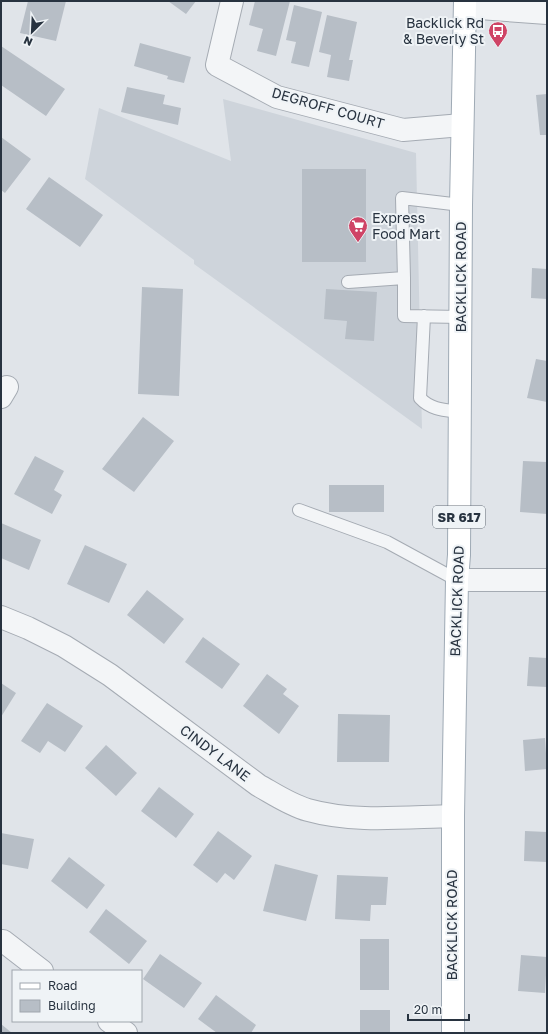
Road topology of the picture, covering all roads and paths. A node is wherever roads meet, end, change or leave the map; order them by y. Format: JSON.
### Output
{"nodes":[{"id":1,"x":232,"y":1,"type":"edge"},
{"id":2,"x":465,"y":4,"type":"edge"},
{"id":3,"x":547,"y":13,"type":"edge"},
{"id":4,"x":462,"y":125,"type":"junction"},
{"id":5,"x":461,"y":205,"type":"junction"},
{"id":6,"x":404,"y":278,"type":"junction"},
{"id":7,"x":348,"y":282,"type":"dead end"},
{"id":8,"x":424,"y":316,"type":"junction"},
{"id":9,"x":461,"y":317,"type":"junction"},
{"id":10,"x":460,"y":412,"type":"junction"},
{"id":11,"x":299,"y":510,"type":"dead end"},
{"id":12,"x":457,"y":580,"type":"junction"},
{"id":13,"x":547,"y":580,"type":"edge"},
{"id":14,"x":1,"y":617,"type":"edge"},
{"id":15,"x":453,"y":816,"type":"junction"},
{"id":16,"x":3,"y":941,"type":"dead end"},
{"id":17,"x":41,"y":970,"type":"edge"},
{"id":18,"x":110,"y":1022,"type":"edge"},
{"id":19,"x":126,"y":1033,"type":"edge"},
{"id":20,"x":453,"y":1033,"type":"edge"}],
"edges":[{"from":1,"to":4,"type":"street","name":"DEGROFF COURT"},
{"from":2,"to":3,"type":"street"},
{"from":2,"to":4,"type":"main road","name":"BACKLICK ROAD","number":"SR 617"},
{"from":4,"to":5,"type":"main road","name":"BACKLICK ROAD","number":"SR 617"},
{"from":5,"to":6,"type":"lane"},
{"from":5,"to":9,"type":"main road","name":"BACKLICK ROAD","number":"SR 617"},
{"from":6,"to":7,"type":"lane"},
{"from":6,"to":8,"type":"lane"},
{"from":8,"to":9,"type":"lane"},
{"from":8,"to":10,"type":"lane"},
{"from":9,"to":10,"type":"main road","name":"BACKLICK ROAD","number":"SR 617"},
{"from":10,"to":12,"type":"main road","name":"BACKLICK ROAD","number":"SR 617"},
{"from":11,"to":12,"type":"lane"},
{"from":12,"to":13,"type":"street"},
{"from":12,"to":15,"type":"main road","name":"BACKLICK ROAD","number":"SR 617"},
{"from":14,"to":15,"type":"street","name":"CINDY LANE"},
{"from":15,"to":20,"type":"main road","name":"BACKLICK ROAD","number":"SR 617"},
{"from":16,"to":17,"type":"street"},
{"from":18,"to":19,"type":"street"}]}
